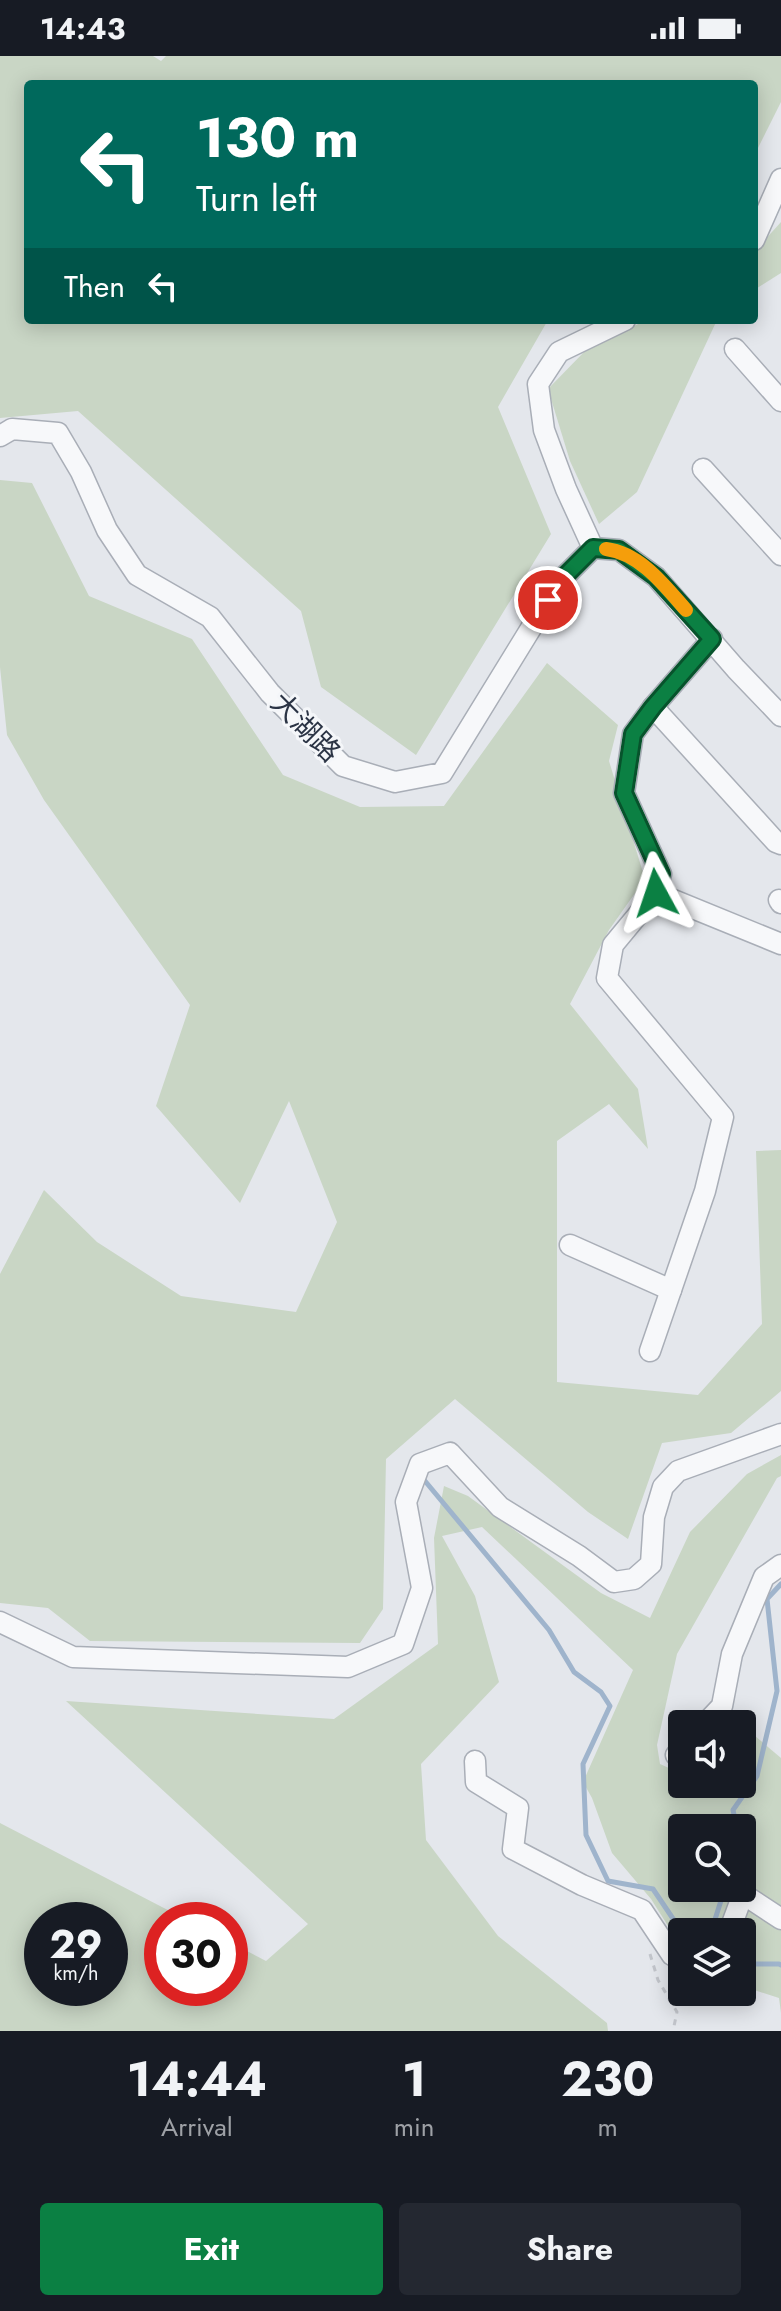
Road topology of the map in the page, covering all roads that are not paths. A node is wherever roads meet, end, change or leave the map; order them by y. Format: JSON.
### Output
{"nodes":[{"id":1,"x":781,"y":179,"type":"edge"},
{"id":2,"x":758,"y":231,"type":"edge"},
{"id":3,"x":617,"y":324,"type":"edge"},
{"id":4,"x":735,"y":349,"type":"dead end"},
{"id":5,"x":781,"y":401,"type":"edge"},
{"id":6,"x":0,"y":436,"type":"edge"},
{"id":7,"x":703,"y":469,"type":"dead end"},
{"id":8,"x":593,"y":548,"type":"junction"},
{"id":9,"x":781,"y":555,"type":"edge"},
{"id":10,"x":712,"y":639,"type":"junction"},
{"id":11,"x":653,"y":707,"type":"junction"},
{"id":12,"x":781,"y":716,"type":"edge"},
{"id":13,"x":781,"y":844,"type":"edge"},
{"id":14,"x":656,"y":893,"type":"junction"},
{"id":15,"x":781,"y":944,"type":"edge"},
{"id":16,"x":570,"y":1245,"type":"dead end"},
{"id":17,"x":671,"y":1290,"type":"junction"},
{"id":18,"x":650,"y":1351,"type":"dead end"},
{"id":19,"x":781,"y":1434,"type":"edge"},
{"id":20,"x":781,"y":1565,"type":"edge"},
{"id":21,"x":0,"y":1622,"type":"edge"},
{"id":22,"x":718,"y":1710,"type":"edge"},
{"id":23,"x":475,"y":1761,"type":"dead end"},
{"id":24,"x":734,"y":1918,"type":"edge"},
{"id":25,"x":781,"y":1919,"type":"edge"},
{"id":26,"x":668,"y":1949,"type":"edge"}],
"edges":[{"from":1,"to":2,"type":"street"},
{"from":3,"to":8,"type":"street"},
{"from":4,"to":5,"type":"street"},
{"from":6,"to":8,"type":"street","name":"大湖路"},
{"from":7,"to":9,"type":"street"},
{"from":8,"to":10,"type":"street"},
{"from":10,"to":11,"type":"street"},
{"from":10,"to":12,"type":"street"},
{"from":11,"to":13,"type":"street"},
{"from":11,"to":14,"type":"street"},
{"from":14,"to":15,"type":"street"},
{"from":14,"to":17,"type":"street"},
{"from":16,"to":17,"type":"street"},
{"from":17,"to":18,"type":"street"},
{"from":19,"to":21,"type":"street"},
{"from":20,"to":22,"type":"street"},
{"from":23,"to":26,"type":"street"},
{"from":24,"to":25,"type":"street"}]}
